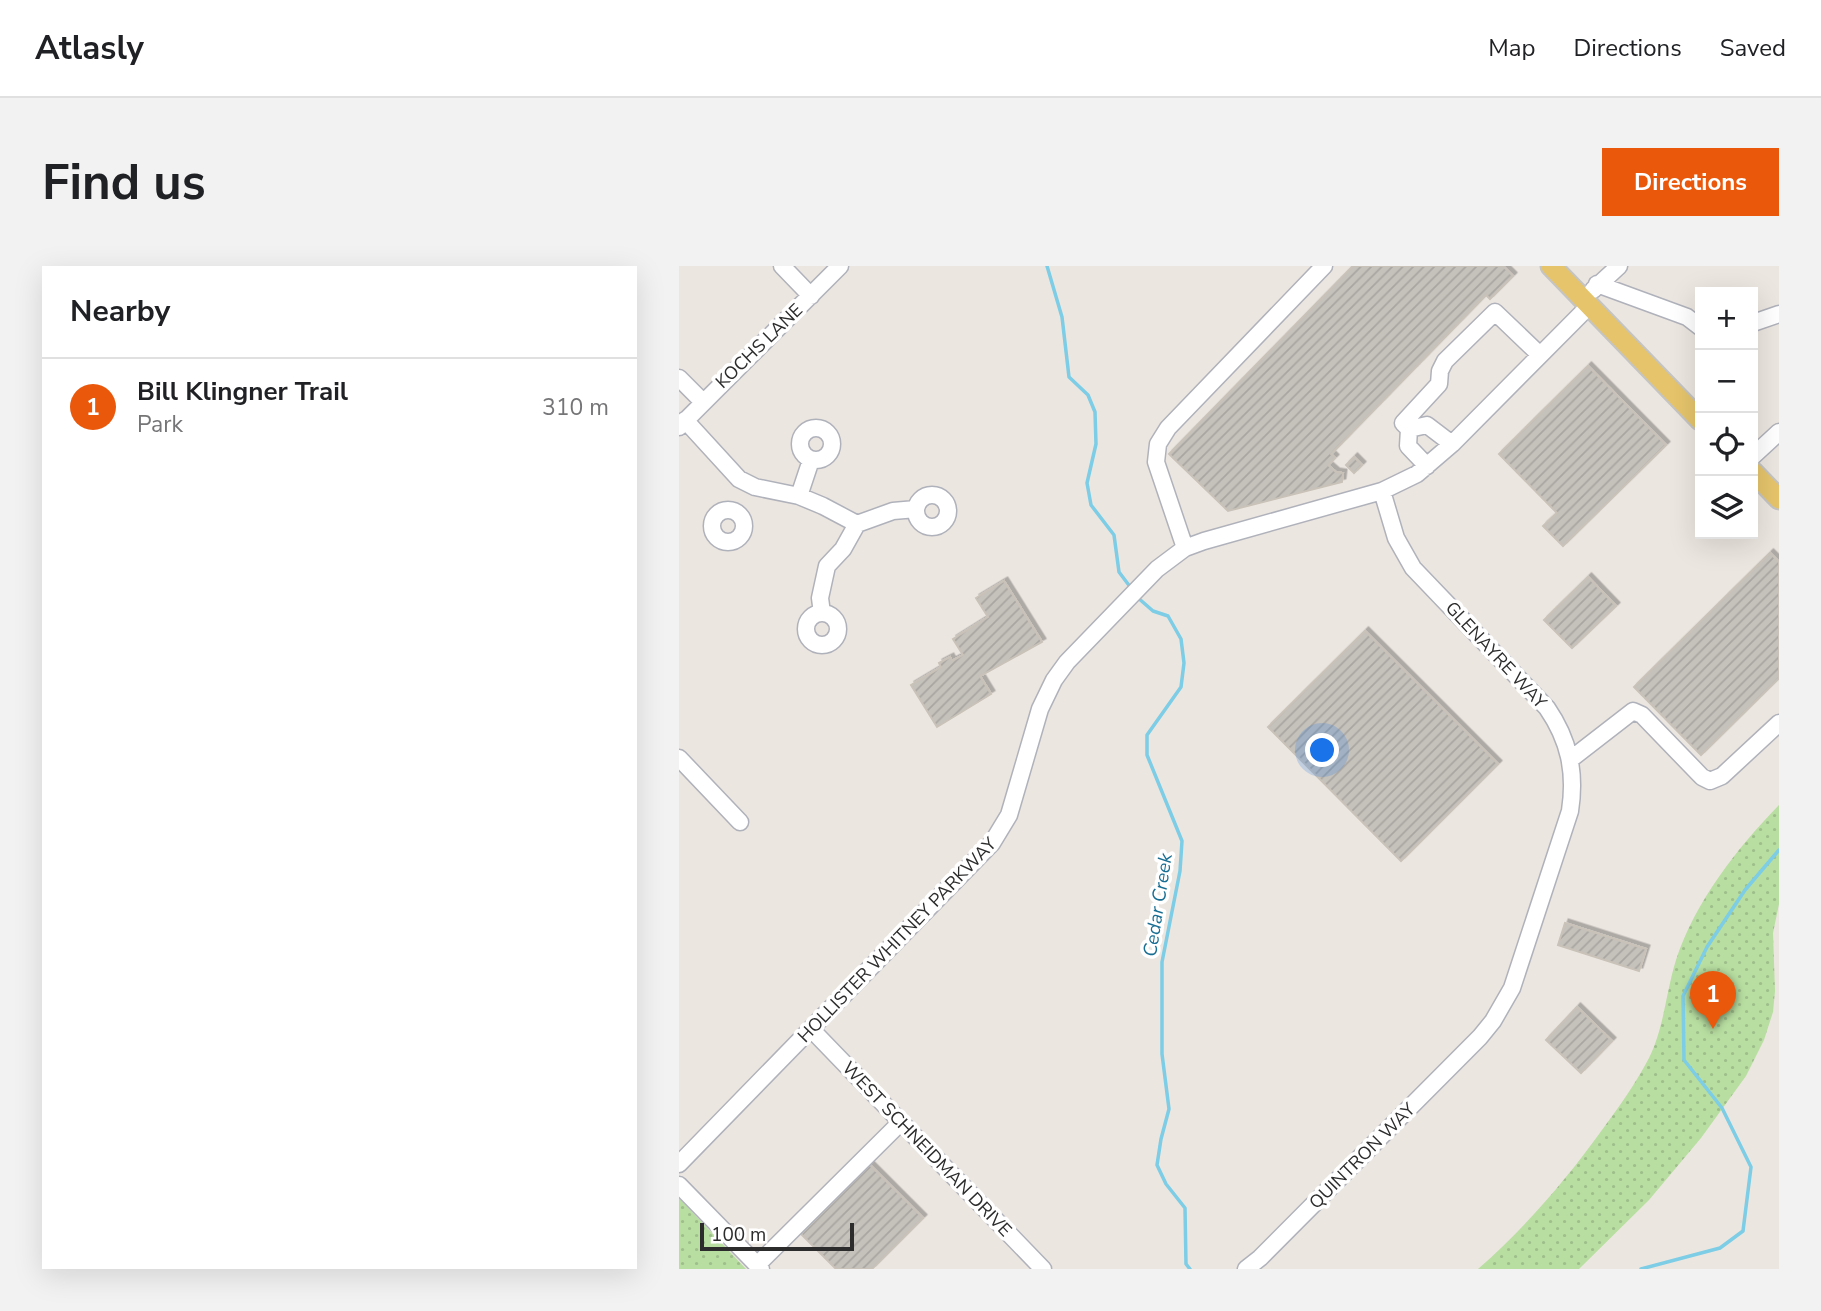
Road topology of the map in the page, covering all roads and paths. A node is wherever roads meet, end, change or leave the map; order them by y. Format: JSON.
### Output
{"nodes":[{"id":1,"x":782,"y":266,"type":"edge"},
{"id":2,"x":840,"y":266,"type":"edge"},
{"id":3,"x":1324,"y":266,"type":"edge"},
{"id":4,"x":1551,"y":266,"type":"edge"},
{"id":5,"x":1612,"y":266,"type":"edge"},
{"id":6,"x":1619,"y":266,"type":"edge"},
{"id":7,"x":1597,"y":284,"type":"junction"},
{"id":8,"x":811,"y":296,"type":"junction"},
{"id":9,"x":1587,"y":302,"type":"junction"},
{"id":10,"x":1779,"y":314,"type":"edge"},
{"id":11,"x":1758,"y":321,"type":"edge"},
{"id":12,"x":1695,"y":323,"type":"edge"},
{"id":13,"x":1540,"y":355,"type":"junction"},
{"id":14,"x":679,"y":378,"type":"edge"},
{"id":15,"x":703,"y":401,"type":"junction"},
{"id":16,"x":1695,"y":415,"type":"edge"},
{"id":17,"x":682,"y":424,"type":"edge"},
{"id":18,"x":1409,"y":429,"type":"junction"},
{"id":19,"x":1779,"y":432,"type":"edge"},
{"id":20,"x":1452,"y":444,"type":"junction"},
{"id":21,"x":1758,"y":452,"type":"edge"},
{"id":22,"x":811,"y":460,"type":"dead end"},
{"id":23,"x":1427,"y":466,"type":"junction"},
{"id":24,"x":1757,"y":476,"type":"edge"},
{"id":25,"x":747,"y":484,"type":"junction"},
{"id":26,"x":1382,"y":491,"type":"junction"},
{"id":27,"x":799,"y":496,"type":"junction"},
{"id":28,"x":1779,"y":499,"type":"edge"},
{"id":29,"x":916,"y":509,"type":"dead end"},
{"id":30,"x":735,"y":511,"type":"dead end"},
{"id":31,"x":857,"y":524,"type":"junction"},
{"id":32,"x":1185,"y":548,"type":"junction"},
{"id":33,"x":822,"y":613,"type":"dead end"},
{"id":34,"x":1779,"y":723,"type":"edge"},
{"id":35,"x":679,"y":758,"type":"edge"},
{"id":36,"x":1571,"y":759,"type":"junction"},
{"id":37,"x":740,"y":822,"type":"dead end"},
{"id":38,"x":1563,"y":832,"type":"joint"},
{"id":39,"x":812,"y":1030,"type":"junction"},
{"id":40,"x":901,"y":1122,"type":"junction"},
{"id":41,"x":679,"y":1164,"type":"edge"},
{"id":42,"x":679,"y":1185,"type":"edge"},
{"id":43,"x":759,"y":1267,"type":"edge"},
{"id":44,"x":1043,"y":1269,"type":"edge"},
{"id":45,"x":1246,"y":1269,"type":"edge"}],
"edges":[{"from":1,"to":8,"type":"street"},
{"from":2,"to":8,"type":"street","name":"KOCHS LANE"},
{"from":3,"to":32,"type":"street"},
{"from":4,"to":9,"type":"main road"},
{"from":5,"to":7,"type":"street"},
{"from":6,"to":7,"type":"street"},
{"from":7,"to":9,"type":"street","name":"HOLLISTER WHITNEY PARKWAY"},
{"from":7,"to":12,"type":"street"},
{"from":8,"to":15,"type":"street","name":"KOCHS LANE"},
{"from":9,"to":13,"type":"street","name":"HOLLISTER WHITNEY PARKWAY"},
{"from":9,"to":16,"type":"main road"},
{"from":10,"to":11,"type":"street"},
{"from":13,"to":18,"type":"street"},
{"from":13,"to":20,"type":"street","name":"HOLLISTER WHITNEY PARKWAY"},
{"from":14,"to":15,"type":"street"},
{"from":15,"to":17,"type":"street","name":"KOCHS LANE"},
{"from":17,"to":25,"type":"street"},
{"from":18,"to":20,"type":"street"},
{"from":18,"to":23,"type":"street"},
{"from":19,"to":21,"type":"street"},
{"from":20,"to":23,"type":"street","name":"HOLLISTER WHITNEY PARKWAY"},
{"from":22,"to":27,"type":"street"},
{"from":23,"to":26,"type":"street","name":"HOLLISTER WHITNEY PARKWAY"},
{"from":24,"to":28,"type":"main road"},
{"from":25,"to":27,"type":"street"},
{"from":25,"to":30,"type":"street"},
{"from":26,"to":32,"type":"street","name":"HOLLISTER WHITNEY PARKWAY"},
{"from":26,"to":36,"type":"street","name":"GLENAYRE WAY"},
{"from":27,"to":31,"type":"street"},
{"from":29,"to":31,"type":"street"},
{"from":31,"to":33,"type":"street"},
{"from":32,"to":39,"type":"street","name":"HOLLISTER WHITNEY PARKWAY"},
{"from":34,"to":36,"type":"street"},
{"from":35,"to":37,"type":"street"},
{"from":36,"to":38,"type":"street","name":"GLENAYRE WAY"},
{"from":38,"to":45,"type":"street","name":"QUINTRON WAY"},
{"from":39,"to":40,"type":"street","name":"WEST SCHNEIDMAN DRIVE"},
{"from":39,"to":41,"type":"street","name":"HOLLISTER WHITNEY PARKWAY"},
{"from":40,"to":43,"type":"street"},
{"from":40,"to":44,"type":"street","name":"WEST SCHNEIDMAN DRIVE"},
{"from":42,"to":43,"type":"street"}]}
